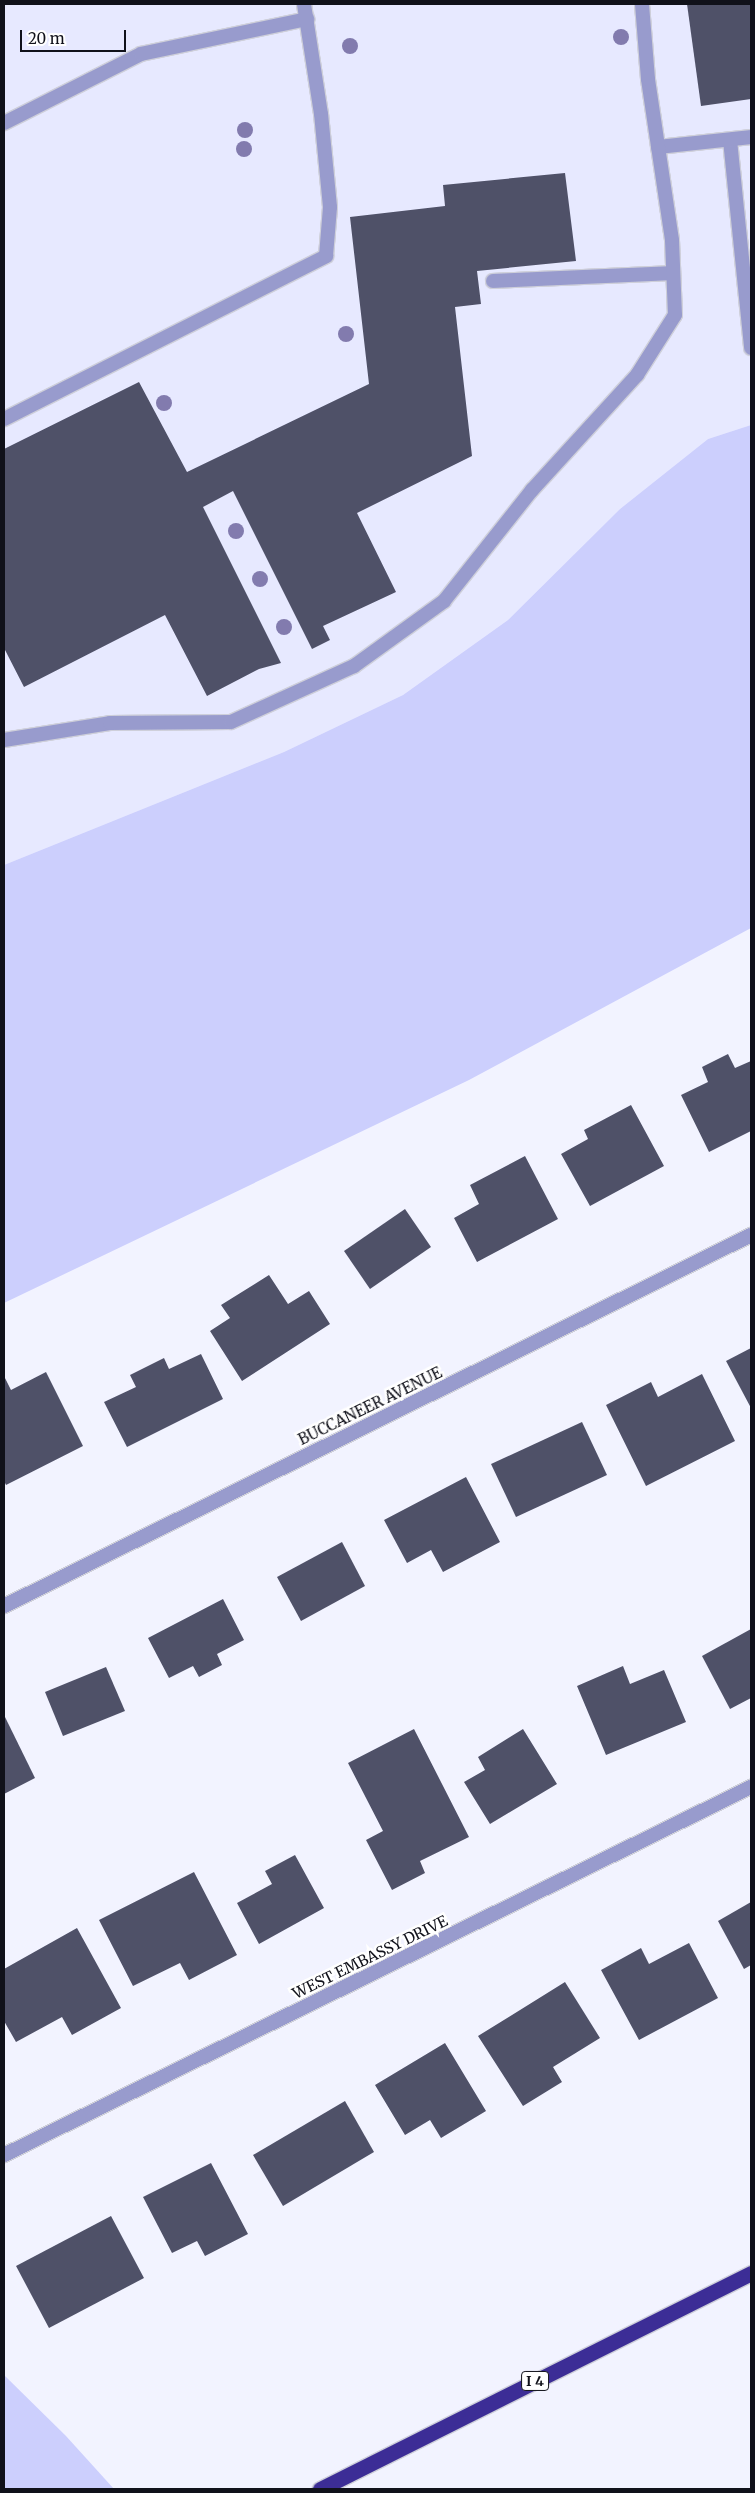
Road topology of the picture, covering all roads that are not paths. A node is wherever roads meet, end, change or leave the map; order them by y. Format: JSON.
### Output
{"nodes":[{"id":1,"x":304,"y":4,"type":"edge"},
{"id":2,"x":642,"y":4,"type":"edge"},
{"id":3,"x":307,"y":19,"type":"junction"},
{"id":4,"x":4,"y":123,"type":"edge"},
{"id":5,"x":751,"y":137,"type":"edge"},
{"id":6,"x":730,"y":140,"type":"junction"},
{"id":7,"x":658,"y":148,"type":"junction"},
{"id":8,"x":673,"y":273,"type":"junction"},
{"id":9,"x":493,"y":281,"type":"dead end"},
{"id":10,"x":751,"y":348,"type":"edge"},
{"id":11,"x":4,"y":419,"type":"edge"},
{"id":12,"x":4,"y":740,"type":"edge"},
{"id":13,"x":751,"y":1235,"type":"edge"},
{"id":14,"x":4,"y":1606,"type":"edge"},
{"id":15,"x":751,"y":1787,"type":"edge"},
{"id":16,"x":4,"y":2155,"type":"edge"},
{"id":17,"x":751,"y":2273,"type":"edge"},
{"id":18,"x":320,"y":2489,"type":"edge"}],
"edges":[{"from":1,"to":3,"type":"street"},
{"from":2,"to":7,"type":"street"},
{"from":3,"to":4,"type":"street"},
{"from":3,"to":11,"type":"street"},
{"from":5,"to":6,"type":"street"},
{"from":6,"to":7,"type":"street"},
{"from":6,"to":10,"type":"street"},
{"from":7,"to":8,"type":"street"},
{"from":8,"to":9,"type":"street"},
{"from":8,"to":12,"type":"street"},
{"from":13,"to":14,"type":"street","name":"BUCCANEER AVENUE"},
{"from":15,"to":16,"type":"street","name":"WEST EMBASSY DRIVE"},
{"from":17,"to":18,"type":"highway","number":"I 4"}]}
